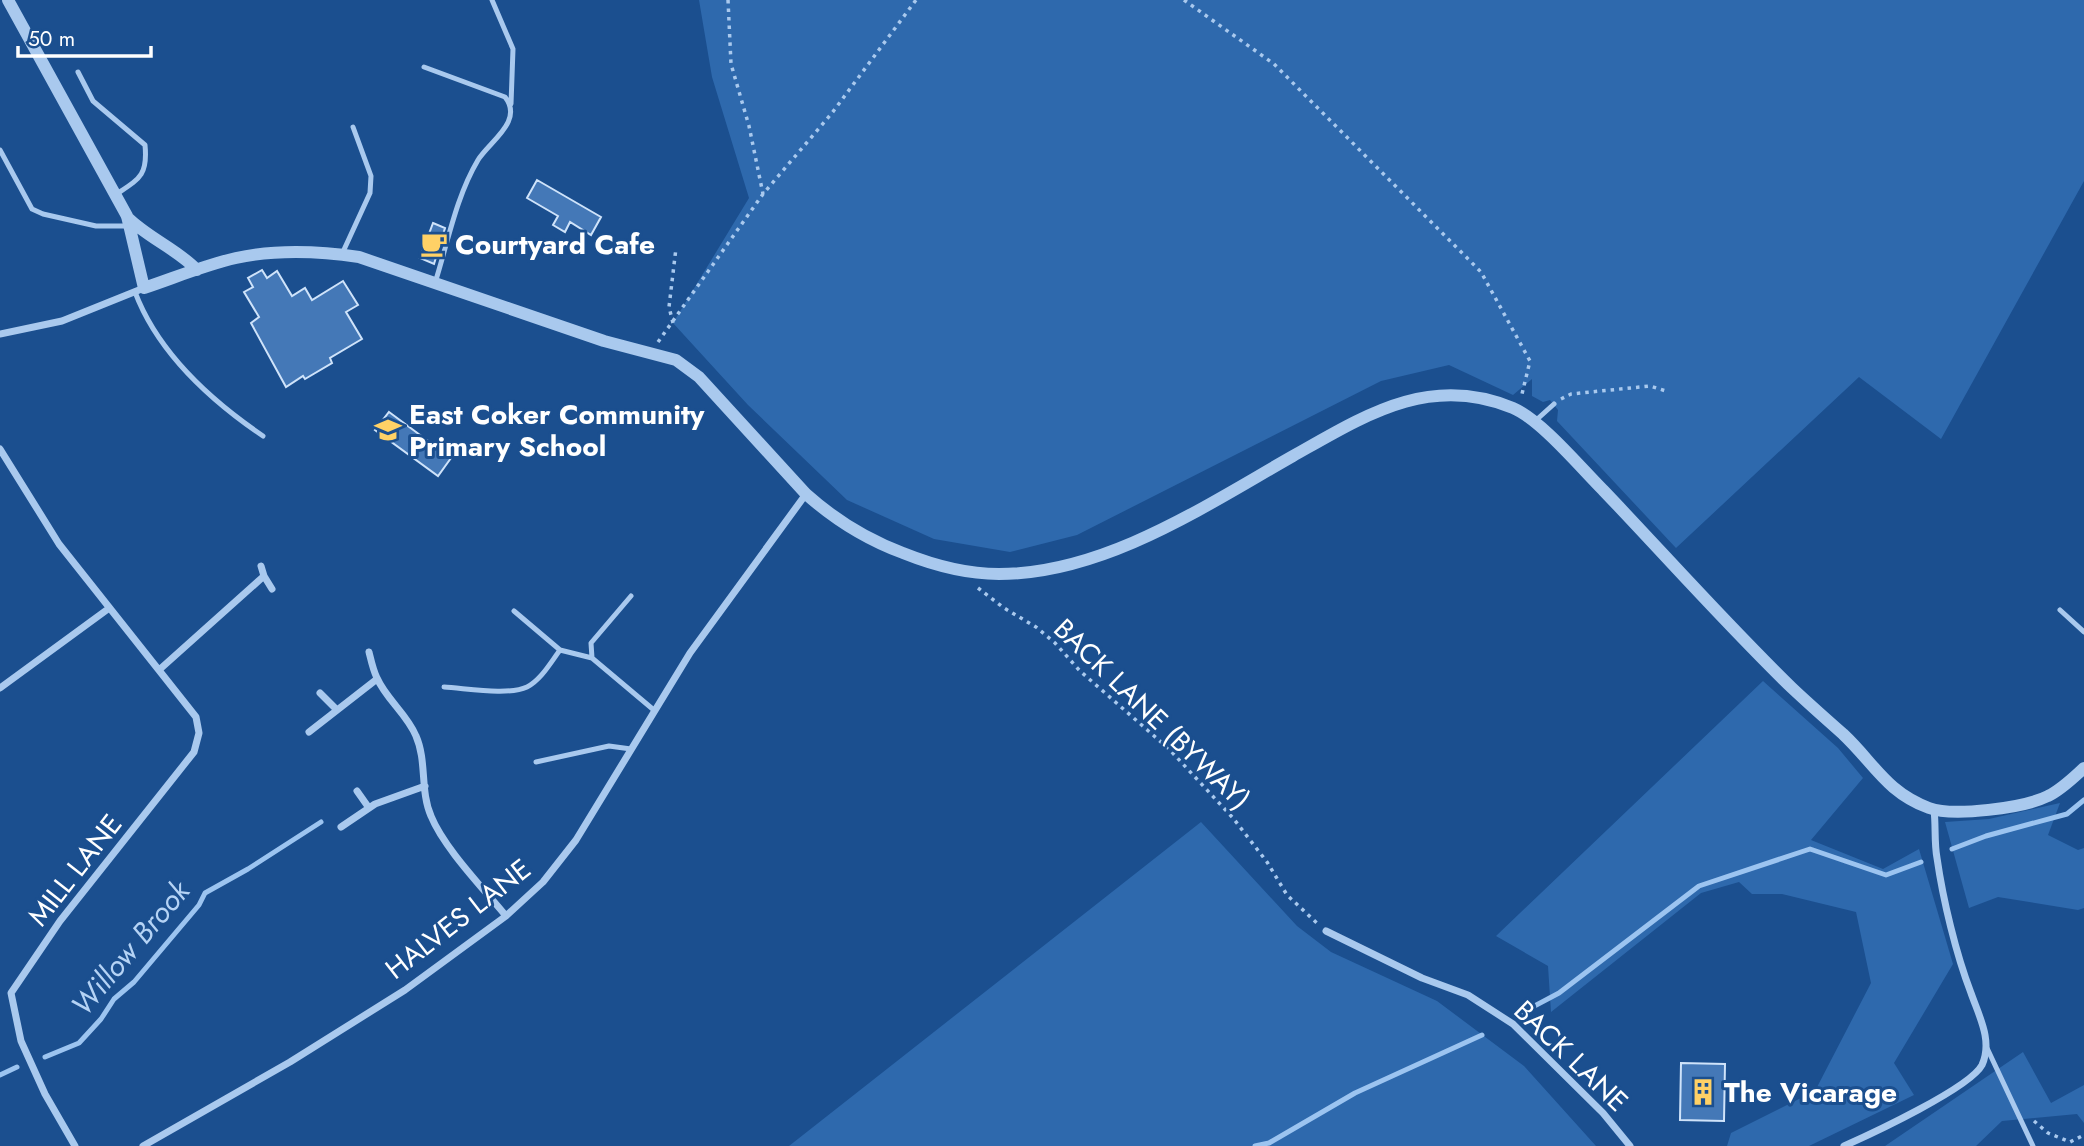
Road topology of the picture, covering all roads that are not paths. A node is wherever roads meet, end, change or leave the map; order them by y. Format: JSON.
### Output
{"nodes":[{"id":1,"x":8,"y":0,"type":"edge"},
{"id":2,"x":492,"y":0,"type":"edge"},
{"id":3,"x":424,"y":67,"type":"dead end"},
{"id":4,"x":78,"y":72,"type":"dead end"},
{"id":5,"x":511,"y":104,"type":"junction"},
{"id":6,"x":353,"y":128,"type":"dead end"},
{"id":7,"x":0,"y":149,"type":"edge"},
{"id":8,"x":115,"y":195,"type":"junction"},
{"id":9,"x":128,"y":221,"type":"junction"},
{"id":10,"x":342,"y":254,"type":"junction"},
{"id":11,"x":197,"y":270,"type":"junction"},
{"id":12,"x":435,"y":283,"type":"junction"},
{"id":13,"x":140,"y":290,"type":"junction"},
{"id":14,"x":0,"y":334,"type":"edge"},
{"id":15,"x":1554,"y":404,"type":"road end"},
{"id":16,"x":1534,"y":422,"type":"junction"},
{"id":17,"x":263,"y":436,"type":"dead end"},
{"id":18,"x":0,"y":449,"type":"edge"},
{"id":19,"x":806,"y":494,"type":"junction"},
{"id":20,"x":261,"y":566,"type":"dead end"},
{"id":21,"x":264,"y":576,"type":"junction"},
{"id":22,"x":272,"y":589,"type":"dead end"},
{"id":23,"x":631,"y":596,"type":"dead end"},
{"id":24,"x":108,"y":609,"type":"junction"},
{"id":25,"x":2060,"y":610,"type":"dead end"},
{"id":26,"x":514,"y":611,"type":"dead end"},
{"id":27,"x":2084,"y":632,"type":"edge"},
{"id":28,"x":560,"y":650,"type":"junction"},
{"id":29,"x":369,"y":652,"type":"dead end"},
{"id":30,"x":592,"y":658,"type":"junction"},
{"id":31,"x":159,"y":670,"type":"junction"},
{"id":32,"x":377,"y":679,"type":"junction"},
{"id":33,"x":444,"y":687,"type":"dead end"},
{"id":34,"x":0,"y":688,"type":"edge"},
{"id":35,"x":320,"y":693,"type":"dead end"},
{"id":36,"x":336,"y":709,"type":"junction"},
{"id":37,"x":655,"y":711,"type":"junction"},
{"id":38,"x":309,"y":732,"type":"dead end"},
{"id":39,"x":631,"y":749,"type":"junction"},
{"id":40,"x":536,"y":762,"type":"dead end"},
{"id":41,"x":2084,"y":768,"type":"edge"},
{"id":42,"x":425,"y":786,"type":"junction"},
{"id":43,"x":357,"y":791,"type":"dead end"},
{"id":44,"x":369,"y":808,"type":"junction"},
{"id":45,"x":1934,"y":810,"type":"junction"},
{"id":46,"x":341,"y":827,"type":"dead end"},
{"id":47,"x":506,"y":916,"type":"junction"},
{"id":48,"x":1326,"y":931,"type":"road end"},
{"id":49,"x":1987,"y":1048,"type":"junction"},
{"id":50,"x":75,"y":1146,"type":"edge"},
{"id":51,"x":143,"y":1146,"type":"edge"},
{"id":52,"x":1630,"y":1146,"type":"edge"},
{"id":53,"x":1843,"y":1146,"type":"edge"},
{"id":54,"x":2033,"y":1146,"type":"edge"}],
"edges":[{"from":1,"to":8,"type":"street"},
{"from":2,"to":5,"type":"lane"},
{"from":3,"to":5,"type":"lane"},
{"from":4,"to":8,"type":"lane"},
{"from":5,"to":12,"type":"lane"},
{"from":6,"to":10,"type":"lane"},
{"from":7,"to":9,"type":"lane"},
{"from":8,"to":9,"type":"street"},
{"from":9,"to":11,"type":"street"},
{"from":9,"to":13,"type":"street"},
{"from":10,"to":11,"type":"street"},
{"from":10,"to":12,"type":"street"},
{"from":11,"to":13,"type":"street"},
{"from":12,"to":19,"type":"street"},
{"from":13,"to":14,"type":"street"},
{"from":13,"to":17,"type":"lane"},
{"from":15,"to":16,"type":"lane"},
{"from":16,"to":19,"type":"street"},
{"from":16,"to":45,"type":"street"},
{"from":18,"to":24,"type":"street","name":"MILL LANE"},
{"from":19,"to":37,"type":"street","name":"HALVES LANE"},
{"from":20,"to":21,"type":"street"},
{"from":21,"to":22,"type":"street"},
{"from":21,"to":31,"type":"street"},
{"from":23,"to":30,"type":"lane"},
{"from":24,"to":31,"type":"street","name":"MILL LANE"},
{"from":24,"to":34,"type":"street"},
{"from":25,"to":27,"type":"lane"},
{"from":26,"to":28,"type":"lane"},
{"from":28,"to":30,"type":"lane"},
{"from":28,"to":33,"type":"lane"},
{"from":29,"to":32,"type":"street"},
{"from":30,"to":37,"type":"lane"},
{"from":31,"to":50,"type":"street","name":"MILL LANE"},
{"from":32,"to":36,"type":"street"},
{"from":32,"to":42,"type":"street"},
{"from":35,"to":36,"type":"street"},
{"from":36,"to":38,"type":"street"},
{"from":37,"to":39,"type":"street","name":"HALVES LANE"},
{"from":39,"to":40,"type":"lane"},
{"from":39,"to":47,"type":"street","name":"HALVES LANE"},
{"from":41,"to":45,"type":"street"},
{"from":42,"to":44,"type":"street"},
{"from":42,"to":47,"type":"street"},
{"from":43,"to":44,"type":"street"},
{"from":44,"to":46,"type":"street"},
{"from":45,"to":49,"type":"street"},
{"from":47,"to":51,"type":"street","name":"HALVES LANE"},
{"from":48,"to":52,"type":"street","name":"BACK LANE"},
{"from":49,"to":53,"type":"street"},
{"from":49,"to":54,"type":"lane"}]}
